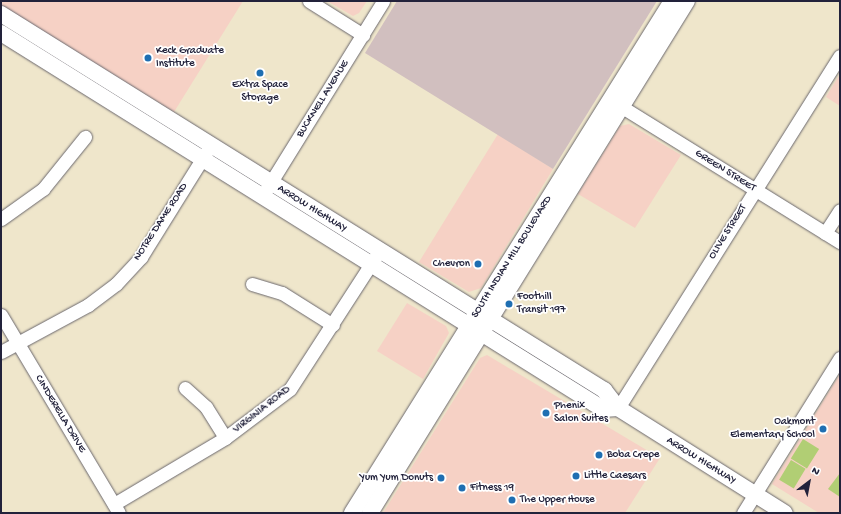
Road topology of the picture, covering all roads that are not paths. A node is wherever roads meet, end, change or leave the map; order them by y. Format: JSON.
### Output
{"nodes":[{"id":1,"x":309,"y":1,"type":"edge"},
{"id":2,"x":383,"y":1,"type":"edge"},
{"id":3,"x":672,"y":1,"type":"edge"},
{"id":4,"x":687,"y":1,"type":"edge"},
{"id":5,"x":1,"y":14,"type":"edge"},
{"id":6,"x":1,"y":33,"type":"edge"},
{"id":7,"x":363,"y":35,"type":"junction"},
{"id":8,"x":840,"y":56,"type":"edge"},
{"id":9,"x":616,"y":103,"type":"junction"},
{"id":10,"x":85,"y":137,"type":"dead end"},
{"id":11,"x":210,"y":146,"type":"junction"},
{"id":12,"x":202,"y":160,"type":"junction"},
{"id":13,"x":755,"y":189,"type":"junction"},
{"id":14,"x":266,"y":191,"type":"junction"},
{"id":15,"x":840,"y":210,"type":"edge"},
{"id":16,"x":1,"y":220,"type":"edge"},
{"id":17,"x":825,"y":233,"type":"junction"},
{"id":18,"x":840,"y":242,"type":"edge"},
{"id":19,"x":375,"y":257,"type":"junction"},
{"id":20,"x":252,"y":284,"type":"dead end"},
{"id":21,"x":1,"y":315,"type":"edge"},
{"id":22,"x":480,"y":322,"type":"junction"},
{"id":23,"x":334,"y":324,"type":"junction"},
{"id":24,"x":18,"y":343,"type":"junction"},
{"id":25,"x":1,"y":352,"type":"edge"},
{"id":26,"x":840,"y":358,"type":"edge"},
{"id":27,"x":185,"y":388,"type":"dead end"},
{"id":28,"x":618,"y":408,"type":"junction"},
{"id":29,"x":225,"y":438,"type":"junction"},
{"id":30,"x":755,"y":494,"type":"junction"},
{"id":31,"x":116,"y":508,"type":"edge"},
{"id":32,"x":352,"y":513,"type":"edge"},
{"id":33,"x":370,"y":513,"type":"edge"},
{"id":34,"x":744,"y":513,"type":"edge"},
{"id":35,"x":785,"y":513,"type":"edge"}],
"edges":[{"from":1,"to":7,"type":"street"},
{"from":2,"to":7,"type":"street","name":"BUCKNELL AVENUE"},
{"from":3,"to":9,"type":"main road","name":"SOUTH INDIAN HILL BOULEVARD"},
{"from":4,"to":9,"type":"main road","name":"SOUTH INDIAN HILL BOULEVARD"},
{"from":5,"to":11,"type":"main road","name":"ARROW HIGHWAY"},
{"from":6,"to":12,"type":"main road","name":"ARROW HIGHWAY"},
{"from":7,"to":14,"type":"street","name":"BUCKNELL AVENUE"},
{"from":8,"to":13,"type":"street","name":"OLIVE STREET"},
{"from":9,"to":13,"type":"street","name":"GREEN STREET"},
{"from":9,"to":22,"type":"main road","name":"SOUTH INDIAN HILL BOULEVARD"},
{"from":10,"to":16,"type":"street"},
{"from":11,"to":12,"type":"street","name":"NOTRE DAME ROAD"},
{"from":11,"to":14,"type":"main road","name":"ARROW HIGHWAY"},
{"from":12,"to":14,"type":"main road","name":"ARROW HIGHWAY"},
{"from":12,"to":24,"type":"street","name":"NOTRE DAME ROAD"},
{"from":13,"to":17,"type":"street","name":"GREEN STREET"},
{"from":13,"to":28,"type":"street","name":"OLIVE STREET"},
{"from":14,"to":19,"type":"main road","name":"ARROW HIGHWAY"},
{"from":15,"to":17,"type":"street"},
{"from":17,"to":18,"type":"street","name":"GREEN STREET"},
{"from":19,"to":22,"type":"main road","name":"ARROW HIGHWAY"},
{"from":19,"to":23,"type":"street","name":"VIRGINIA ROAD"},
{"from":20,"to":23,"type":"street"},
{"from":21,"to":24,"type":"street","name":"CINDERELLA DRIVE"},
{"from":22,"to":28,"type":"main road","name":"ARROW HIGHWAY"},
{"from":22,"to":32,"type":"main road","name":"SOUTH INDIAN HILL BOULEVARD"},
{"from":22,"to":33,"type":"main road","name":"SOUTH INDIAN HILL BOULEVARD"},
{"from":23,"to":29,"type":"street","name":"VIRGINIA ROAD"},
{"from":24,"to":25,"type":"street","name":"NOTRE DAME ROAD"},
{"from":24,"to":31,"type":"street","name":"CINDERELLA DRIVE"},
{"from":26,"to":30,"type":"street"},
{"from":27,"to":29,"type":"street"},
{"from":28,"to":30,"type":"main road","name":"ARROW HIGHWAY"},
{"from":29,"to":31,"type":"street","name":"VIRGINIA ROAD"},
{"from":30,"to":34,"type":"street"},
{"from":30,"to":35,"type":"main road","name":"ARROW HIGHWAY"}]}
